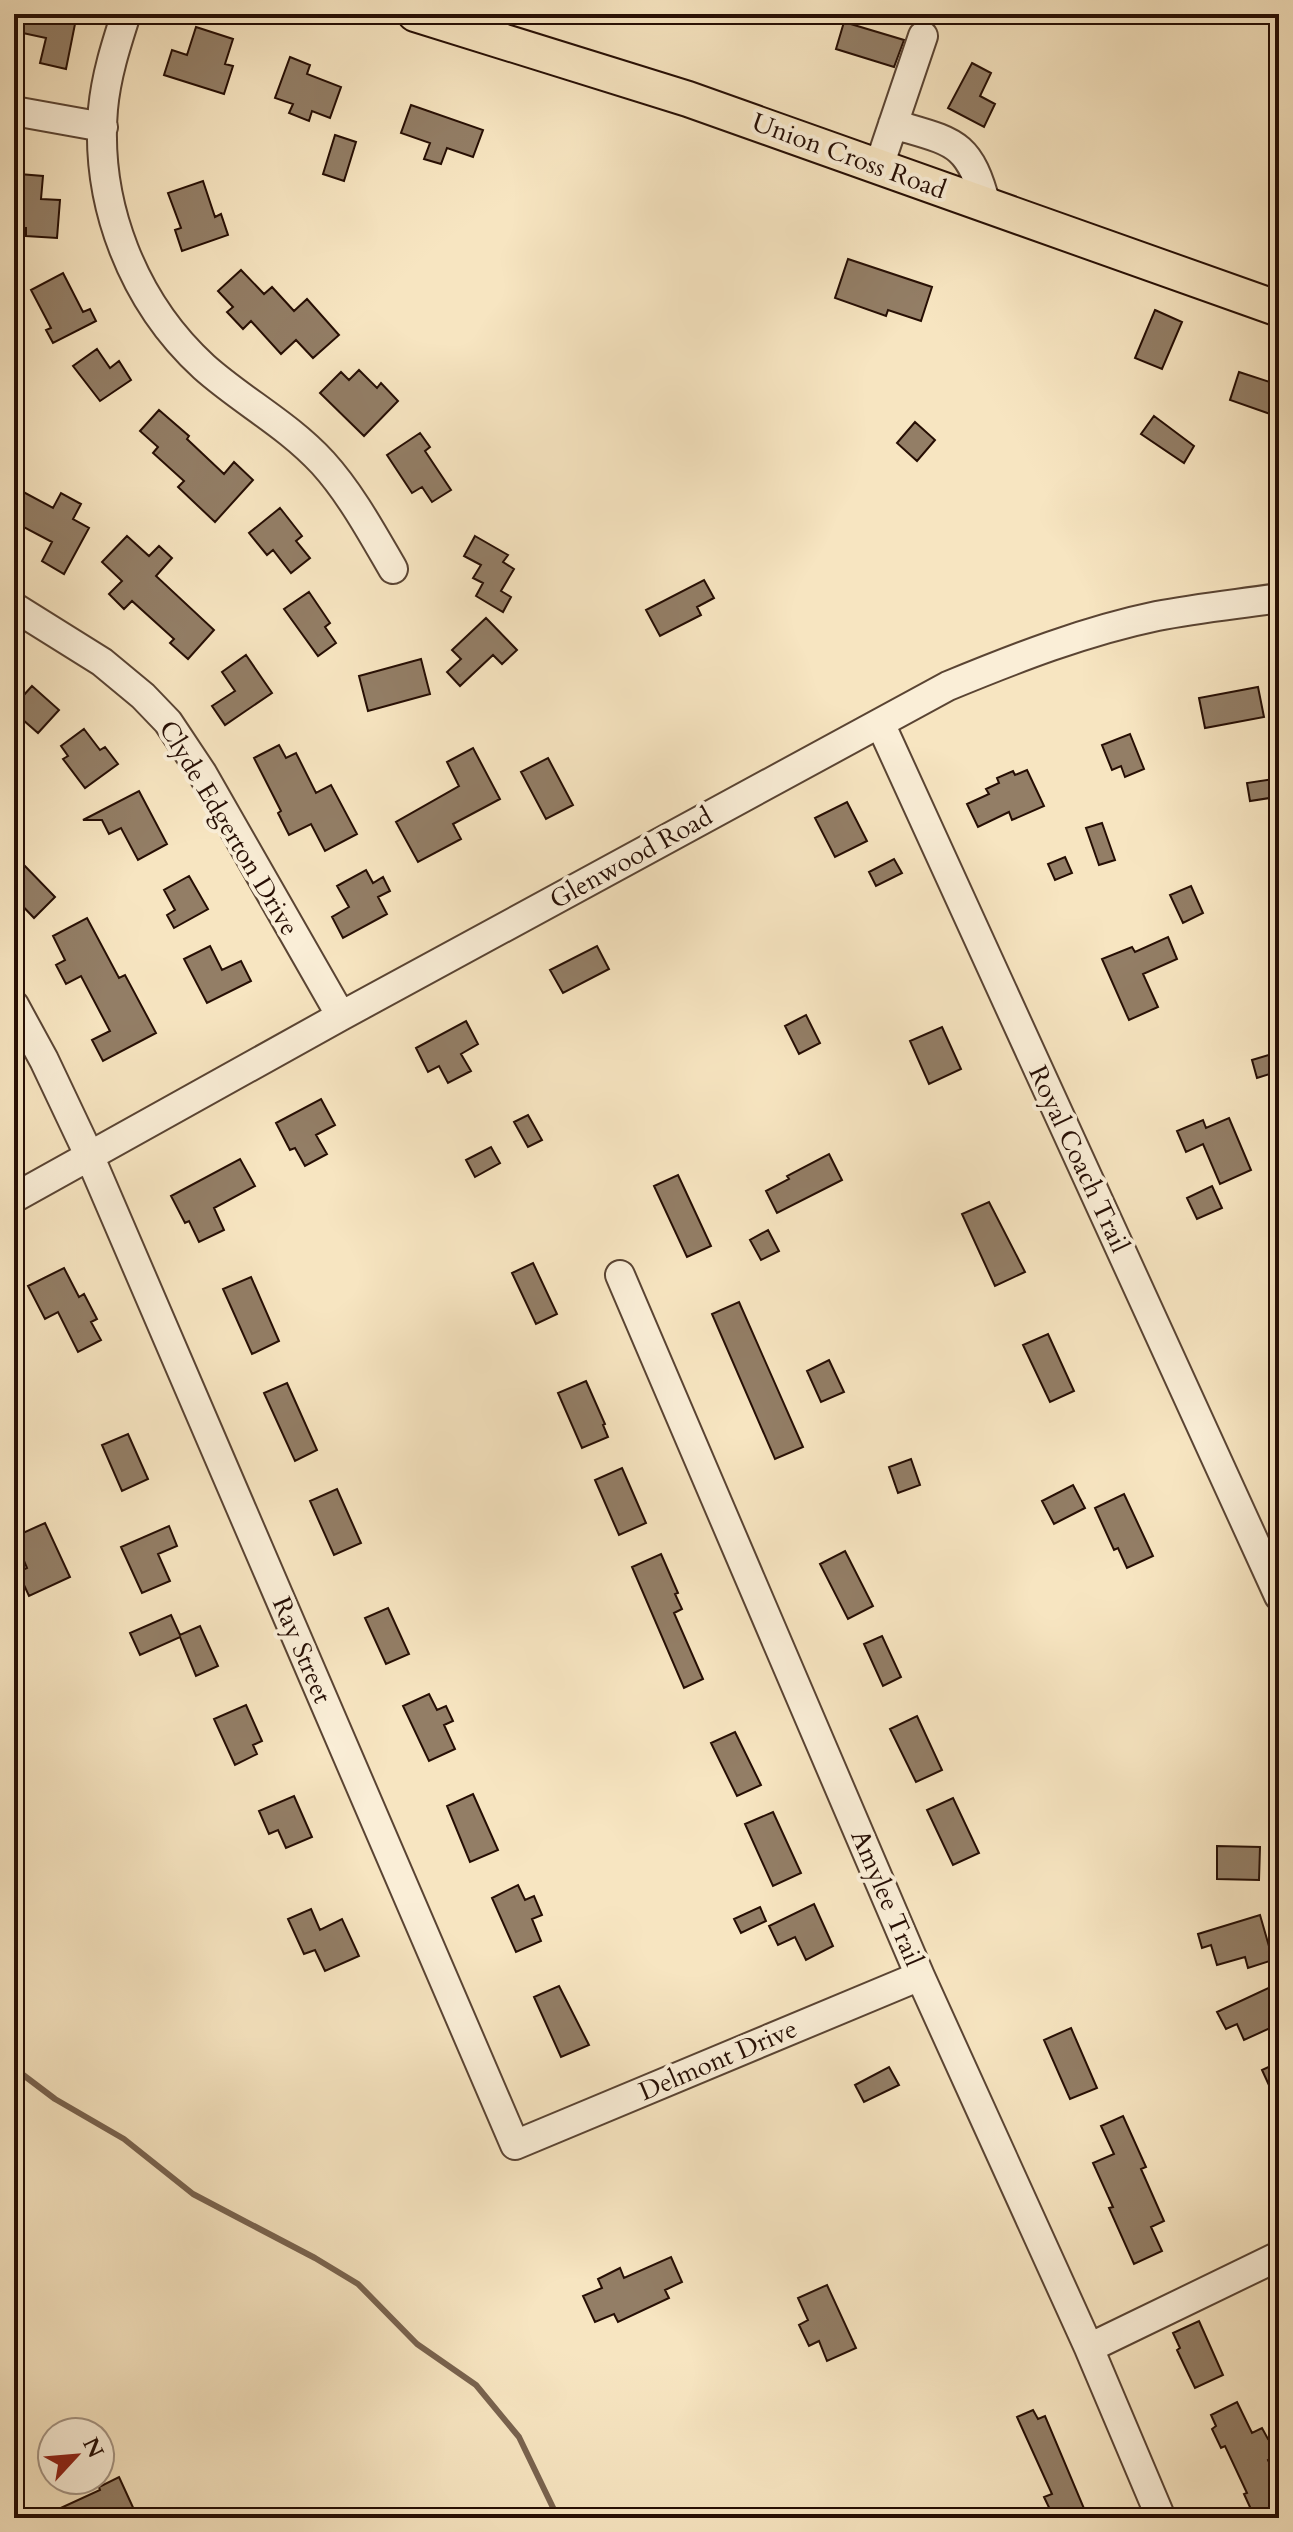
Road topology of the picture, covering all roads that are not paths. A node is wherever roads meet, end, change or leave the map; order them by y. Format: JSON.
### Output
{"nodes":[{"id":1,"x":126,"y":14,"type":"edge"},
{"id":2,"x":415,"y":14,"type":"edge"},
{"id":3,"x":923,"y":36,"type":"dead end"},
{"id":4,"x":14,"y":111,"type":"edge"},
{"id":5,"x":893,"y":124,"type":"junction"},
{"id":6,"x":103,"y":127,"type":"junction"},
{"id":7,"x":879,"y":166,"type":"junction"},
{"id":8,"x":986,"y":205,"type":"junction"},
{"id":9,"x":1279,"y":309,"type":"edge"},
{"id":10,"x":393,"y":569,"type":"dead end"},
{"id":11,"x":1279,"y":598,"type":"edge"},
{"id":12,"x":14,"y":607,"type":"edge"},
{"id":13,"x":880,"y":723,"type":"junction"},
{"id":14,"x":14,"y":1005,"type":"edge"},
{"id":15,"x":341,"y":1016,"type":"junction"},
{"id":16,"x":89,"y":1155,"type":"junction"},
{"id":17,"x":14,"y":1198,"type":"edge"},
{"id":18,"x":620,"y":1275,"type":"dead end"},
{"id":19,"x":1279,"y":1596,"type":"edge"},
{"id":20,"x":920,"y":1976,"type":"junction"},
{"id":21,"x":515,"y":2145,"type":"joint"},
{"id":22,"x":1279,"y":2256,"type":"edge"},
{"id":23,"x":1089,"y":2348,"type":"junction"},
{"id":24,"x":1161,"y":2518,"type":"edge"}],
"edges":[{"from":1,"to":6,"type":"street"},
{"from":2,"to":7,"type":"main road","name":"Union Cross Road"},
{"from":3,"to":5,"type":"street"},
{"from":4,"to":6,"type":"street"},
{"from":5,"to":7,"type":"street"},
{"from":5,"to":8,"type":"street"},
{"from":6,"to":10,"type":"street"},
{"from":7,"to":8,"type":"main road","name":"Union Cross Road"},
{"from":8,"to":9,"type":"main road","name":"Union Cross Road"},
{"from":11,"to":13,"type":"street","name":"Glenwood Road"},
{"from":12,"to":15,"type":"street","name":"Clyde Edgerton Drive"},
{"from":13,"to":15,"type":"street","name":"Glenwood Road"},
{"from":13,"to":19,"type":"street","name":"Royal Coach Trail"},
{"from":14,"to":16,"type":"street","name":"Ray Street"},
{"from":15,"to":16,"type":"street","name":"Glenwood Road"},
{"from":16,"to":17,"type":"street","name":"Glenwood Road"},
{"from":16,"to":21,"type":"street","name":"Ray Street"},
{"from":18,"to":20,"type":"street","name":"Amylee Trail"},
{"from":20,"to":21,"type":"street","name":"Delmont Drive"},
{"from":20,"to":23,"type":"street","name":"Amylee Trail"},
{"from":22,"to":23,"type":"street"},
{"from":23,"to":24,"type":"street","name":"Amylee Trail"}]}
